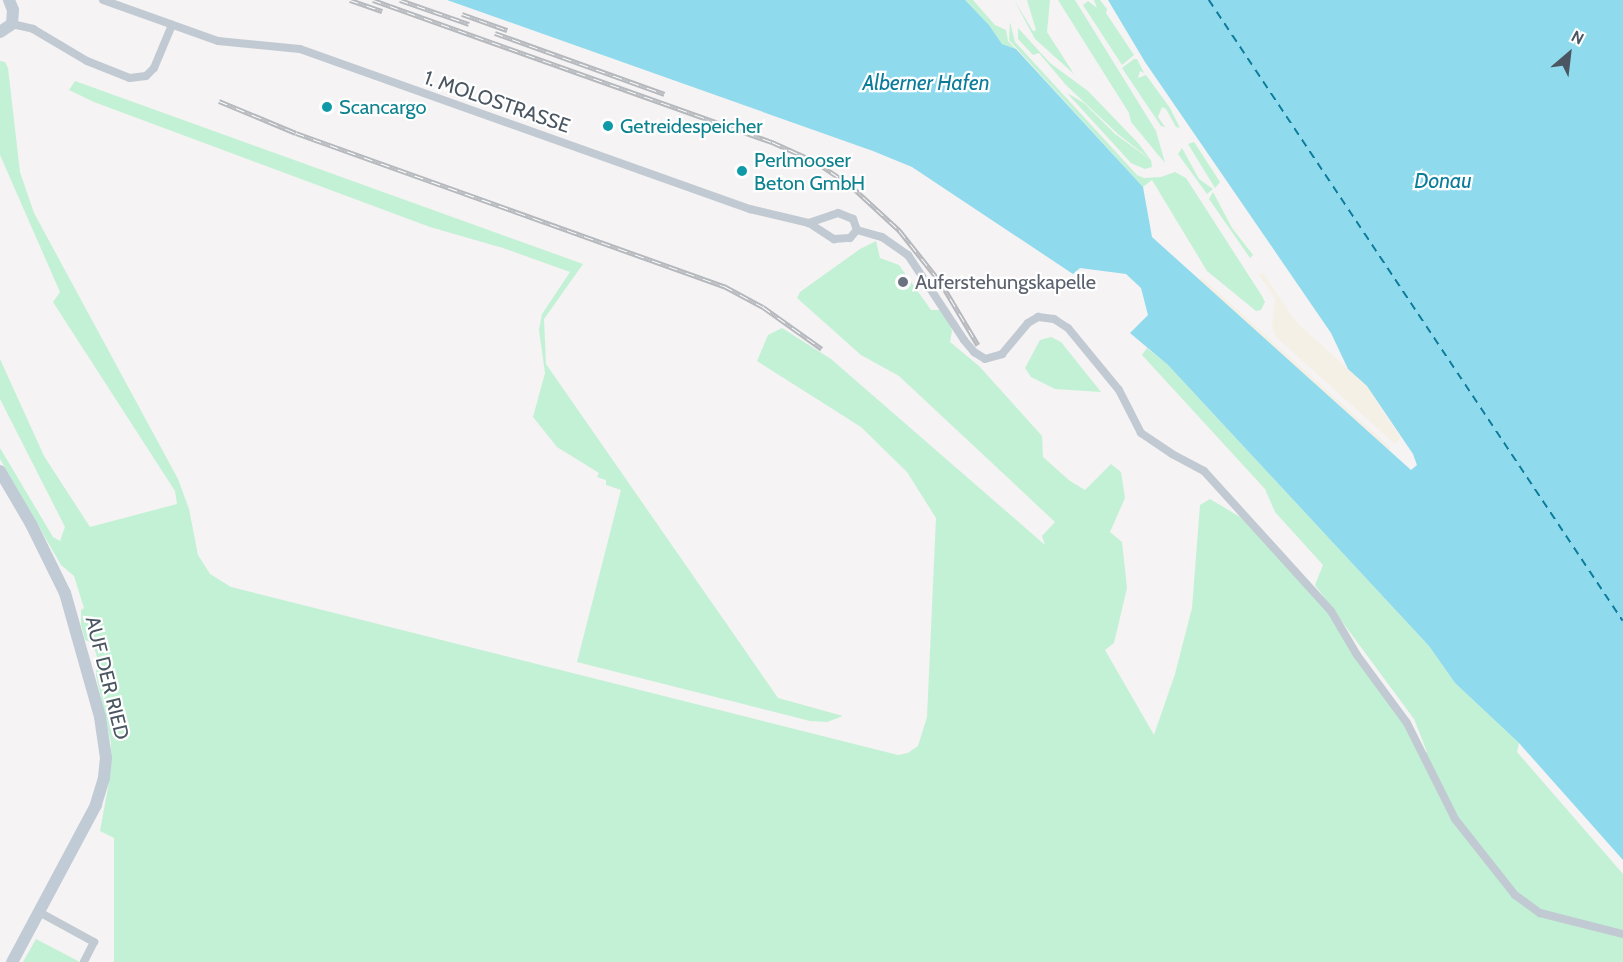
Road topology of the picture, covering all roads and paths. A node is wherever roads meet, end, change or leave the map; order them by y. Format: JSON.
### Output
{"nodes":[{"id":1,"x":9,"y":0,"type":"edge"},
{"id":2,"x":103,"y":0,"type":"edge"},
{"id":3,"x":12,"y":24,"type":"junction"},
{"id":4,"x":172,"y":26,"type":"junction"},
{"id":5,"x":0,"y":32,"type":"edge"},
{"id":6,"x":809,"y":223,"type":"junction"},
{"id":7,"x":857,"y":230,"type":"junction"},
{"id":8,"x":0,"y":471,"type":"edge"},
{"id":9,"x":39,"y":912,"type":"junction"},
{"id":10,"x":1623,"y":934,"type":"edge"},
{"id":11,"x":12,"y":962,"type":"edge"},
{"id":12,"x":84,"y":962,"type":"edge"}],
"edges":[{"from":1,"to":3,"type":"main road"},
{"from":2,"to":4,"type":"street","name":"1. MOLOSTRASSE"},
{"from":3,"to":4,"type":"street"},
{"from":3,"to":5,"type":"main road"},
{"from":4,"to":6,"type":"street","name":"1. MOLOSTRASSE"},
{"from":6,"to":7,"type":"street","name":"1. MOLOSTRASSE"},
{"from":6,"to":7,"type":"street"},
{"from":7,"to":10,"type":"street"},
{"from":8,"to":9,"type":"main road","name":"AUF DER RIED"},
{"from":9,"to":11,"type":"main road","name":"AUF DER RIED"},
{"from":9,"to":12,"type":"street"}]}
